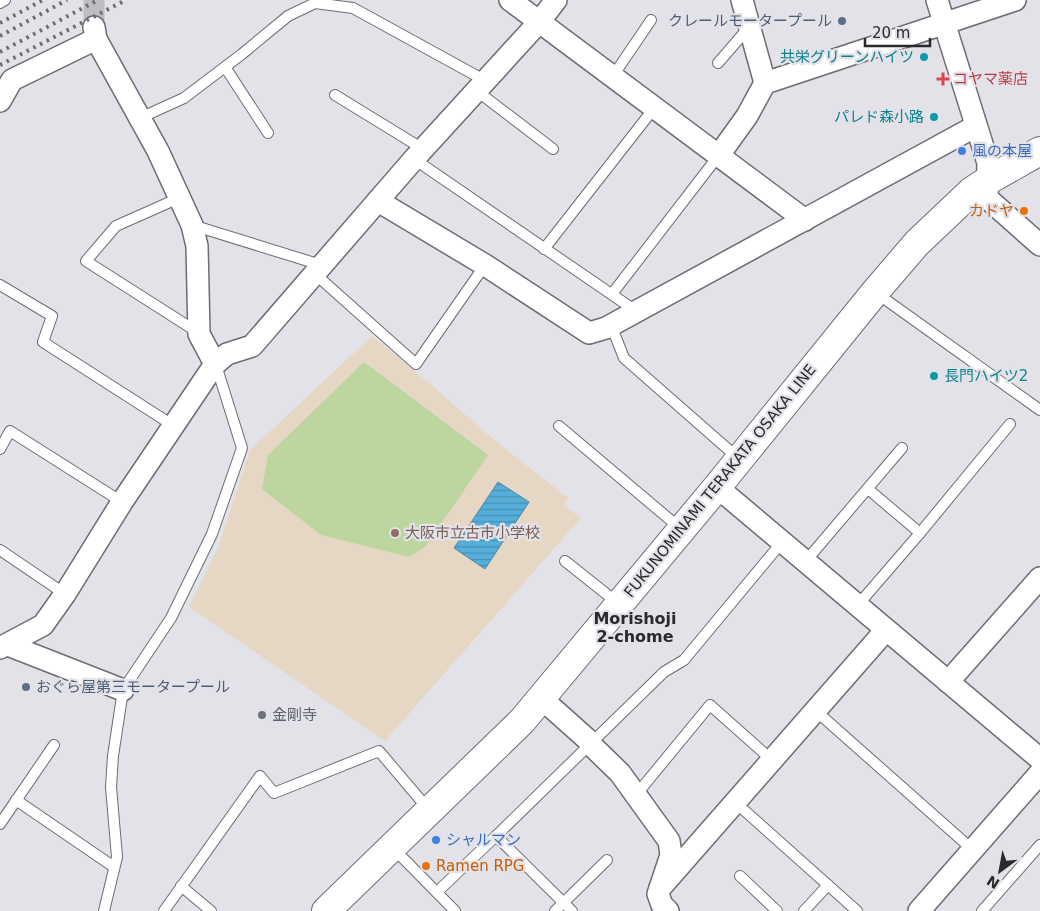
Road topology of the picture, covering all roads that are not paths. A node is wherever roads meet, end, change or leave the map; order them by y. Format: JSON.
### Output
{"nodes":[{"id":1,"x":5,"y":0,"type":"edge"},
{"id":2,"x":510,"y":0,"type":"edge"},
{"id":3,"x":556,"y":0,"type":"edge"},
{"id":4,"x":742,"y":0,"type":"edge"},
{"id":5,"x":937,"y":0,"type":"edge"},
{"id":6,"x":1015,"y":0,"type":"edge"},
{"id":7,"x":0,"y":3,"type":"edge"},
{"id":8,"x":651,"y":20,"type":"dead end"},
{"id":9,"x":540,"y":21,"type":"junction"},
{"id":10,"x":944,"y":23,"type":"junction"},
{"id":11,"x":750,"y":26,"type":"junction"},
{"id":12,"x":718,"y":63,"type":"dead end"},
{"id":13,"x":225,"y":67,"type":"junction"},
{"id":14,"x":613,"y":76,"type":"junction"},
{"id":15,"x":765,"y":83,"type":"junction"},
{"id":16,"x":482,"y":86,"type":"junction"},
{"id":17,"x":335,"y":95,"type":"dead end"},
{"id":18,"x":0,"y":101,"type":"edge"},
{"id":19,"x":655,"y":108,"type":"junction"},
{"id":20,"x":140,"y":118,"type":"junction"},
{"id":21,"x":976,"y":126,"type":"junction"},
{"id":22,"x":268,"y":133,"type":"dead end"},
{"id":23,"x":553,"y":149,"type":"dead end"},
{"id":24,"x":1040,"y":151,"type":"edge"},
{"id":25,"x":418,"y":154,"type":"junction"},
{"id":26,"x":719,"y":155,"type":"junction"},
{"id":27,"x":987,"y":181,"type":"junction"},
{"id":28,"x":179,"y":198,"type":"junction"},
{"id":29,"x":378,"y":202,"type":"junction"},
{"id":30,"x":805,"y":220,"type":"junction"},
{"id":31,"x":192,"y":225,"type":"junction"},
{"id":32,"x":1040,"y":245,"type":"edge"},
{"id":33,"x":544,"y":249,"type":"junction"},
{"id":34,"x":485,"y":265,"type":"junction"},
{"id":35,"x":318,"y":269,"type":"junction"},
{"id":36,"x":0,"y":285,"type":"edge"},
{"id":37,"x":874,"y":292,"type":"junction"},
{"id":38,"x":612,"y":294,"type":"junction"},
{"id":39,"x":636,"y":311,"type":"junction"},
{"id":40,"x":611,"y":326,"type":"junction"},
{"id":41,"x":199,"y":334,"type":"junction"},
{"id":42,"x":215,"y":364,"type":"junction"},
{"id":43,"x":1040,"y":410,"type":"edge"},
{"id":44,"x":1010,"y":424,"type":"dead end"},
{"id":45,"x":174,"y":426,"type":"junction"},
{"id":46,"x":559,"y":426,"type":"dead end"},
{"id":47,"x":902,"y":448,"type":"dead end"},
{"id":48,"x":0,"y":449,"type":"edge"},
{"id":49,"x":739,"y":458,"type":"junction"},
{"id":50,"x":717,"y":487,"type":"junction"},
{"id":51,"x":868,"y":489,"type":"junction"},
{"id":52,"x":122,"y":502,"type":"junction"},
{"id":53,"x":681,"y":529,"type":"junction"},
{"id":54,"x":920,"y":533,"type":"junction"},
{"id":55,"x":782,"y":542,"type":"junction"},
{"id":56,"x":0,"y":550,"type":"edge"},
{"id":57,"x":565,"y":561,"type":"dead end"},
{"id":58,"x":805,"y":562,"type":"junction"},
{"id":59,"x":1040,"y":578,"type":"edge"},
{"id":60,"x":65,"y":594,"type":"junction"},
{"id":61,"x":619,"y":604,"type":"junction"},
{"id":62,"x":857,"y":606,"type":"junction"},
{"id":63,"x":886,"y":630,"type":"junction"},
{"id":64,"x":4,"y":646,"type":"edge"},
{"id":65,"x":948,"y":682,"type":"junction"},
{"id":66,"x":123,"y":690,"type":"junction"},
{"id":67,"x":541,"y":698,"type":"junction"},
{"id":68,"x":816,"y":711,"type":"junction"},
{"id":69,"x":590,"y":744,"type":"junction"},
{"id":70,"x":54,"y":745,"type":"dead end"},
{"id":71,"x":1040,"y":759,"type":"edge"},
{"id":72,"x":773,"y":761,"type":"junction"},
{"id":73,"x":1040,"y":773,"type":"edge"},
{"id":74,"x":636,"y":795,"type":"junction"},
{"id":75,"x":16,"y":800,"type":"junction"},
{"id":76,"x":736,"y":803,"type":"junction"},
{"id":77,"x":430,"y":811,"type":"junction"},
{"id":78,"x":0,"y":824,"type":"edge"},
{"id":79,"x":496,"y":836,"type":"junction"},
{"id":80,"x":1040,"y":845,"type":"edge"},
{"id":81,"x":392,"y":847,"type":"junction"},
{"id":82,"x":973,"y":850,"type":"junction"},
{"id":83,"x":607,"y":860,"type":"dead end"},
{"id":84,"x":114,"y":867,"type":"junction"},
{"id":85,"x":740,"y":876,"type":"dead end"},
{"id":86,"x":828,"y":885,"type":"junction"},
{"id":87,"x":181,"y":886,"type":"junction"},
{"id":88,"x":437,"y":892,"type":"junction"},
{"id":89,"x":563,"y":904,"type":"junction"},
{"id":90,"x":662,"y":904,"type":"edge"},
{"id":91,"x":922,"y":910,"type":"edge"},
{"id":92,"x":104,"y":911,"type":"edge"},
{"id":93,"x":164,"y":911,"type":"edge"},
{"id":94,"x":211,"y":911,"type":"edge"},
{"id":95,"x":326,"y":911,"type":"edge"},
{"id":96,"x":455,"y":911,"type":"edge"},
{"id":97,"x":555,"y":911,"type":"edge"},
{"id":98,"x":572,"y":911,"type":"edge"},
{"id":99,"x":777,"y":911,"type":"edge"},
{"id":100,"x":804,"y":911,"type":"edge"},
{"id":101,"x":857,"y":911,"type":"edge"},
{"id":102,"x":982,"y":911,"type":"edge"}],
"edges":[{"from":1,"to":7,"type":"lane"},
{"from":2,"to":9,"type":"street"},
{"from":3,"to":9,"type":"street"},
{"from":4,"to":11,"type":"street"},
{"from":5,"to":10,"type":"street"},
{"from":6,"to":10,"type":"street"},
{"from":8,"to":14,"type":"lane"},
{"from":9,"to":14,"type":"street"},
{"from":9,"to":16,"type":"street"},
{"from":10,"to":15,"type":"street"},
{"from":10,"to":21,"type":"street"},
{"from":11,"to":12,"type":"lane"},
{"from":11,"to":15,"type":"street"},
{"from":13,"to":16,"type":"lane"},
{"from":13,"to":20,"type":"lane"},
{"from":13,"to":22,"type":"lane"},
{"from":14,"to":19,"type":"street"},
{"from":15,"to":26,"type":"street"},
{"from":16,"to":23,"type":"lane"},
{"from":16,"to":25,"type":"street"},
{"from":17,"to":25,"type":"lane"},
{"from":18,"to":20,"type":"street"},
{"from":19,"to":26,"type":"street"},
{"from":19,"to":33,"type":"lane"},
{"from":20,"to":28,"type":"street"},
{"from":21,"to":27,"type":"street"},
{"from":21,"to":30,"type":"street"},
{"from":24,"to":27,"type":"main road","name":"FUKUNOMINAMI TERAKATA OSAKA LINE"},
{"from":25,"to":29,"type":"street"},
{"from":25,"to":33,"type":"lane"},
{"from":26,"to":30,"type":"street"},
{"from":26,"to":38,"type":"lane"},
{"from":27,"to":32,"type":"street"},
{"from":27,"to":37,"type":"main road","name":"FUKUNOMINAMI TERAKATA OSAKA LINE"},
{"from":28,"to":31,"type":"street"},
{"from":28,"to":41,"type":"lane"},
{"from":29,"to":34,"type":"street"},
{"from":29,"to":35,"type":"street"},
{"from":30,"to":39,"type":"street"},
{"from":31,"to":35,"type":"lane"},
{"from":31,"to":41,"type":"street"},
{"from":33,"to":38,"type":"lane"},
{"from":34,"to":35,"type":"lane"},
{"from":34,"to":40,"type":"street"},
{"from":35,"to":42,"type":"street"},
{"from":36,"to":45,"type":"lane"},
{"from":37,"to":43,"type":"lane"},
{"from":37,"to":49,"type":"main road","name":"FUKUNOMINAMI TERAKATA OSAKA LINE"},
{"from":38,"to":39,"type":"lane"},
{"from":39,"to":40,"type":"street"},
{"from":40,"to":49,"type":"lane"},
{"from":41,"to":42,"type":"street"},
{"from":42,"to":45,"type":"street"},
{"from":42,"to":66,"type":"lane"},
{"from":44,"to":54,"type":"lane"},
{"from":45,"to":52,"type":"street"},
{"from":46,"to":53,"type":"lane"},
{"from":47,"to":51,"type":"lane"},
{"from":48,"to":52,"type":"lane"},
{"from":49,"to":50,"type":"main road","name":"FUKUNOMINAMI TERAKATA OSAKA LINE"},
{"from":50,"to":53,"type":"main road","name":"FUKUNOMINAMI TERAKATA OSAKA LINE"},
{"from":50,"to":55,"type":"street"},
{"from":51,"to":54,"type":"lane"},
{"from":51,"to":58,"type":"lane"},
{"from":52,"to":60,"type":"street"},
{"from":53,"to":61,"type":"main road","name":"FUKUNOMINAMI TERAKATA OSAKA LINE"},
{"from":54,"to":62,"type":"lane"},
{"from":55,"to":58,"type":"street"},
{"from":55,"to":69,"type":"lane"},
{"from":56,"to":60,"type":"lane"},
{"from":57,"to":61,"type":"lane"},
{"from":58,"to":62,"type":"street"},
{"from":59,"to":65,"type":"street"},
{"from":60,"to":64,"type":"street"},
{"from":61,"to":67,"type":"main road","name":"FUKUNOMINAMI TERAKATA OSAKA LINE"},
{"from":62,"to":63,"type":"street"},
{"from":63,"to":65,"type":"street"},
{"from":63,"to":68,"type":"street"},
{"from":64,"to":66,"type":"street"},
{"from":65,"to":71,"type":"street"},
{"from":66,"to":84,"type":"lane"},
{"from":67,"to":69,"type":"street"},
{"from":67,"to":77,"type":"main road","name":"FUKUNOMINAMI TERAKATA OSAKA LINE"},
{"from":68,"to":72,"type":"street"},
{"from":68,"to":82,"type":"lane"},
{"from":69,"to":74,"type":"street"},
{"from":69,"to":79,"type":"lane"},
{"from":70,"to":75,"type":"lane"},
{"from":72,"to":74,"type":"lane"},
{"from":72,"to":76,"type":"street"},
{"from":73,"to":82,"type":"street"},
{"from":74,"to":90,"type":"street"},
{"from":75,"to":78,"type":"lane"},
{"from":75,"to":84,"type":"lane"},
{"from":76,"to":86,"type":"lane"},
{"from":76,"to":90,"type":"street"},
{"from":77,"to":81,"type":"main road","name":"FUKUNOMINAMI TERAKATA OSAKA LINE"},
{"from":77,"to":87,"type":"lane"},
{"from":79,"to":88,"type":"lane"},
{"from":79,"to":89,"type":"lane"},
{"from":80,"to":102,"type":"lane"},
{"from":81,"to":88,"type":"lane"},
{"from":81,"to":95,"type":"main road","name":"FUKUNOMINAMI TERAKATA OSAKA LINE"},
{"from":82,"to":91,"type":"street"},
{"from":83,"to":89,"type":"lane"},
{"from":84,"to":92,"type":"lane"},
{"from":85,"to":99,"type":"lane"},
{"from":86,"to":100,"type":"lane"},
{"from":86,"to":101,"type":"lane"},
{"from":87,"to":93,"type":"lane"},
{"from":87,"to":94,"type":"lane"},
{"from":88,"to":96,"type":"lane"},
{"from":89,"to":97,"type":"lane"},
{"from":89,"to":98,"type":"lane"}]}
